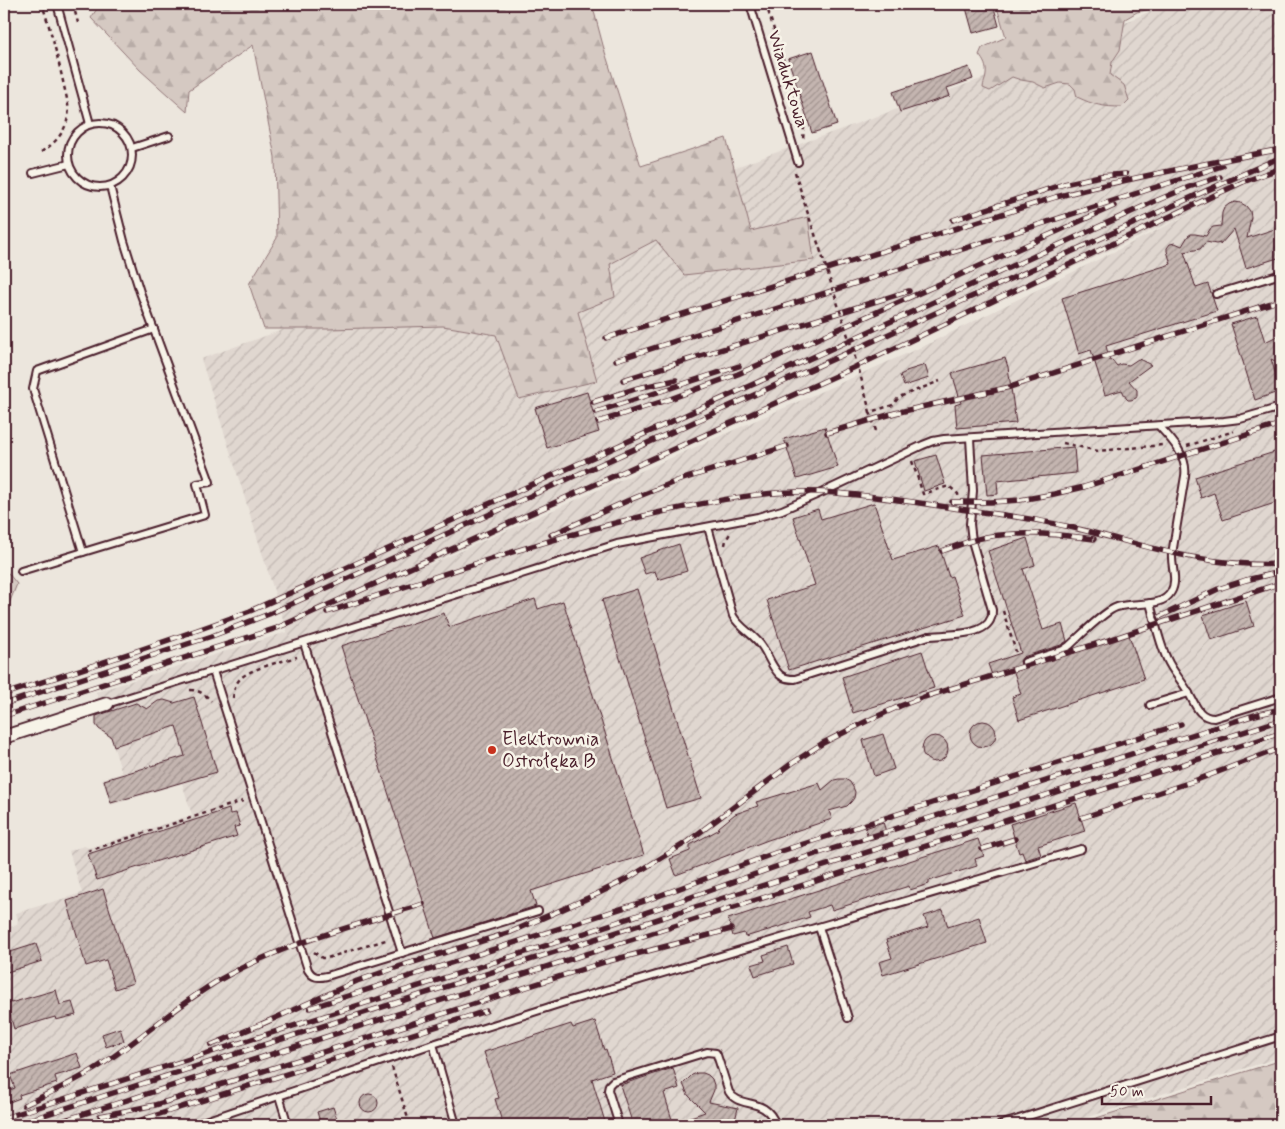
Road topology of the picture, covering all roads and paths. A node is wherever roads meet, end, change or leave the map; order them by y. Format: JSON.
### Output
{"nodes":[{"id":1,"x":42,"y":4,"type":"edge"},
{"id":2,"x":57,"y":4,"type":"edge"},
{"id":3,"x":73,"y":4,"type":"edge"},
{"id":4,"x":750,"y":4,"type":"edge"},
{"id":5,"x":78,"y":24,"type":"dead end"},
{"id":6,"x":90,"y":124,"type":"junction"},
{"id":7,"x":169,"y":136,"type":"dead end"},
{"id":8,"x":132,"y":148,"type":"junction"},
{"id":9,"x":41,"y":152,"type":"dead end"},
{"id":10,"x":798,"y":162,"type":"dead end"},
{"id":11,"x":69,"y":164,"type":"junction"},
{"id":12,"x":33,"y":173,"type":"dead end"},
{"id":13,"x":110,"y":186,"type":"junction"},
{"id":14,"x":805,"y":204,"type":"dead end"},
{"id":15,"x":1281,"y":274,"type":"edge"},
{"id":16,"x":1216,"y":294,"type":"dead end"},
{"id":17,"x":154,"y":329,"type":"junction"},
{"id":18,"x":940,"y":381,"type":"dead end"},
{"id":19,"x":1281,"y":407,"type":"edge"},
{"id":20,"x":870,"y":412,"type":"junction"},
{"id":21,"x":1159,"y":426,"type":"junction"},
{"id":22,"x":876,"y":431,"type":"dead end"},
{"id":23,"x":1234,"y":431,"type":"dead end"},
{"id":24,"x":970,"y":438,"type":"junction"},
{"id":25,"x":1055,"y":442,"type":"dead end"},
{"id":26,"x":1175,"y":445,"type":"junction"},
{"id":27,"x":911,"y":459,"type":"dead end"},
{"id":28,"x":961,"y":517,"type":"dead end"},
{"id":29,"x":708,"y":526,"type":"junction"},
{"id":30,"x":83,"y":552,"type":"junction"},
{"id":31,"x":21,"y":571,"type":"dead end"},
{"id":32,"x":1150,"y":603,"type":"junction"},
{"id":33,"x":1002,"y":606,"type":"dead end"},
{"id":34,"x":304,"y":643,"type":"junction"},
{"id":35,"x":1016,"y":652,"type":"dead end"},
{"id":36,"x":307,"y":654,"type":"junction"},
{"id":37,"x":1025,"y":662,"type":"dead end"},
{"id":38,"x":213,"y":671,"type":"junction"},
{"id":39,"x":188,"y":690,"type":"dead end"},
{"id":40,"x":1189,"y":693,"type":"junction"},
{"id":41,"x":1281,"y":697,"type":"edge"},
{"id":42,"x":233,"y":700,"type":"dead end"},
{"id":43,"x":107,"y":704,"type":"joint"},
{"id":44,"x":1150,"y":705,"type":"dead end"},
{"id":45,"x":215,"y":706,"type":"dead end"},
{"id":46,"x":4,"y":737,"type":"edge"},
{"id":47,"x":245,"y":801,"type":"dead end"},
{"id":48,"x":1081,"y":849,"type":"dead end"},
{"id":49,"x":88,"y":850,"type":"dead end"},
{"id":50,"x":538,"y":910,"type":"dead end"},
{"id":51,"x":819,"y":927,"type":"junction"},
{"id":52,"x":397,"y":936,"type":"junction"},
{"id":53,"x":310,"y":947,"type":"dead end"},
{"id":54,"x":402,"y":953,"type":"junction"},
{"id":55,"x":848,"y":1018,"type":"dead end"},
{"id":56,"x":1281,"y":1036,"type":"edge"},
{"id":57,"x":433,"y":1044,"type":"junction"},
{"id":58,"x":390,"y":1059,"type":"junction"},
{"id":59,"x":279,"y":1096,"type":"junction"},
{"id":60,"x":193,"y":1125,"type":"edge"},
{"id":61,"x":288,"y":1125,"type":"edge"},
{"id":62,"x":410,"y":1125,"type":"edge"},
{"id":63,"x":456,"y":1125,"type":"edge"},
{"id":64,"x":619,"y":1125,"type":"edge"},
{"id":65,"x":776,"y":1125,"type":"edge"},
{"id":66,"x":837,"y":1125,"type":"edge"},
{"id":67,"x":845,"y":1125,"type":"edge"},
{"id":68,"x":1000,"y":1125,"type":"edge"}],
"edges":[{"from":1,"to":9,"type":"path"},
{"from":2,"to":6,"type":"lane"},
{"from":3,"to":5,"type":"path"},
{"from":4,"to":10,"type":"lane","name":"Wiaduktowa"},
{"from":6,"to":8,"type":"lane"},
{"from":6,"to":11,"type":"lane"},
{"from":7,"to":8,"type":"lane"},
{"from":8,"to":13,"type":"lane"},
{"from":11,"to":12,"type":"lane"},
{"from":11,"to":13,"type":"lane"},
{"from":13,"to":17,"type":"lane"},
{"from":14,"to":20,"type":"path","bridge":true},
{"from":15,"to":16,"type":"lane"},
{"from":17,"to":30,"type":"lane"},
{"from":17,"to":30,"type":"lane"},
{"from":18,"to":20,"type":"path"},
{"from":19,"to":21,"type":"lane"},
{"from":20,"to":22,"type":"path"},
{"from":21,"to":24,"type":"lane"},
{"from":21,"to":26,"type":"lane"},
{"from":23,"to":26,"type":"path"},
{"from":24,"to":29,"type":"lane"},
{"from":24,"to":29,"type":"lane"},
{"from":25,"to":26,"type":"path"},
{"from":26,"to":32,"type":"lane"},
{"from":27,"to":28,"type":"path"},
{"from":29,"to":34,"type":"lane"},
{"from":30,"to":31,"type":"lane"},
{"from":32,"to":37,"type":"lane"},
{"from":32,"to":40,"type":"lane"},
{"from":33,"to":35,"type":"path"},
{"from":34,"to":36,"type":"lane"},
{"from":34,"to":38,"type":"lane"},
{"from":36,"to":42,"type":"path"},
{"from":36,"to":52,"type":"lane"},
{"from":38,"to":43,"type":"lane"},
{"from":38,"to":54,"type":"lane"},
{"from":39,"to":45,"type":"path"},
{"from":40,"to":41,"type":"lane"},
{"from":40,"to":44,"type":"lane"},
{"from":43,"to":46,"type":"street"},
{"from":47,"to":49,"type":"path"},
{"from":48,"to":51,"type":"lane"},
{"from":50,"to":54,"type":"lane"},
{"from":51,"to":55,"type":"lane"},
{"from":51,"to":57,"type":"lane"},
{"from":52,"to":53,"type":"path"},
{"from":52,"to":54,"type":"lane"},
{"from":56,"to":68,"type":"lane"},
{"from":57,"to":58,"type":"lane"},
{"from":57,"to":63,"type":"lane"},
{"from":58,"to":59,"type":"lane"},
{"from":58,"to":62,"type":"path"},
{"from":59,"to":60,"type":"lane"},
{"from":59,"to":61,"type":"lane"},
{"from":64,"to":65,"type":"lane"},
{"from":66,"to":67,"type":"lane"}]}
